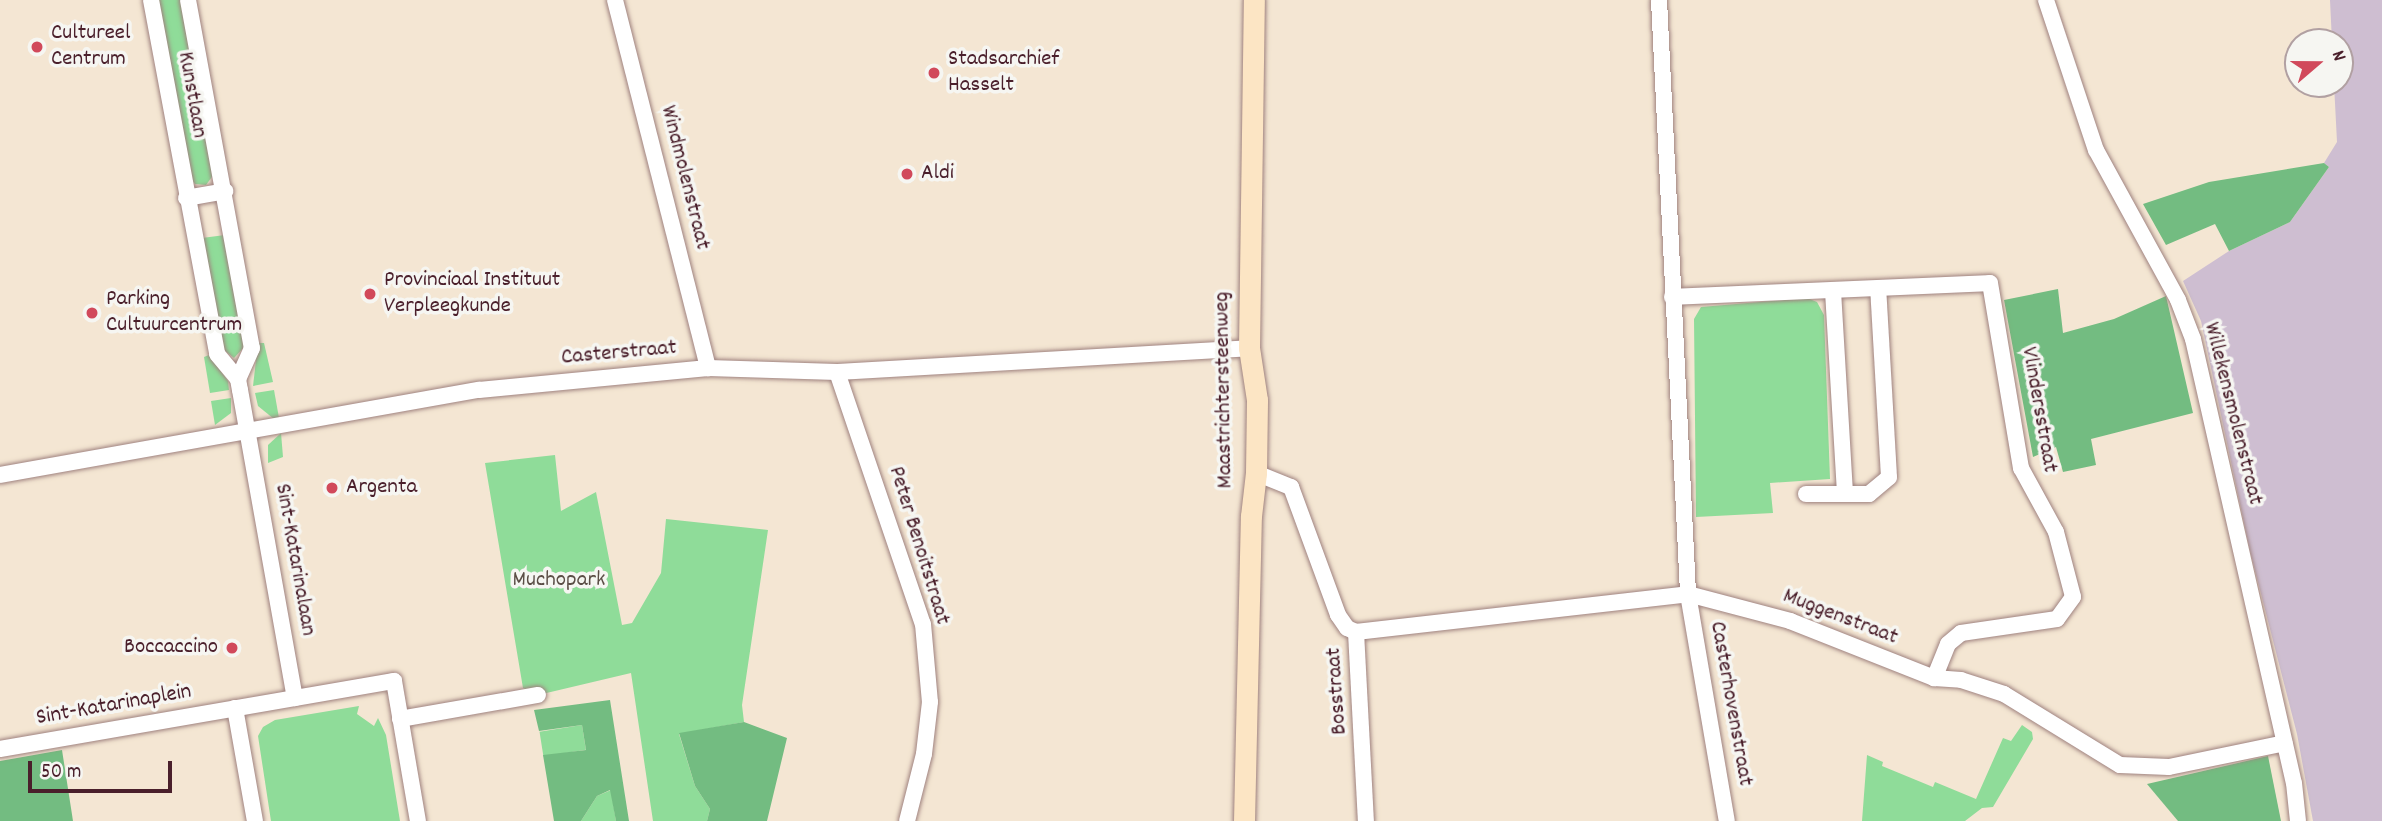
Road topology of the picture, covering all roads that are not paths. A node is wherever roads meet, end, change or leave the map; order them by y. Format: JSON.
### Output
{"nodes":[{"id":1,"x":151,"y":0,"type":"edge"},
{"id":2,"x":188,"y":0,"type":"edge"},
{"id":3,"x":615,"y":0,"type":"edge"},
{"id":4,"x":1254,"y":0,"type":"edge"},
{"id":5,"x":1659,"y":0,"type":"edge"},
{"id":6,"x":2046,"y":0,"type":"edge"},
{"id":7,"x":225,"y":191,"type":"junction"},
{"id":8,"x":186,"y":198,"type":"junction"},
{"id":9,"x":1878,"y":289,"type":"junction"},
{"id":10,"x":1833,"y":291,"type":"junction"},
{"id":11,"x":1672,"y":298,"type":"junction"},
{"id":12,"x":1249,"y":348,"type":"junction"},
{"id":13,"x":708,"y":368,"type":"junction"},
{"id":14,"x":837,"y":372,"type":"junction"},
{"id":15,"x":238,"y":379,"type":"junction"},
{"id":16,"x":248,"y":429,"type":"junction"},
{"id":17,"x":1256,"y":473,"type":"junction"},
{"id":18,"x":0,"y":475,"type":"edge"},
{"id":19,"x":1806,"y":494,"type":"dead end"},
{"id":20,"x":1844,"y":494,"type":"junction"},
{"id":21,"x":1688,"y":594,"type":"junction"},
{"id":22,"x":1356,"y":632,"type":"junction"},
{"id":23,"x":1934,"y":678,"type":"junction"},
{"id":24,"x":538,"y":695,"type":"dead end"},
{"id":25,"x":295,"y":698,"type":"junction"},
{"id":26,"x":235,"y":708,"type":"junction"},
{"id":27,"x":400,"y":719,"type":"junction"},
{"id":28,"x":2285,"y":743,"type":"junction"},
{"id":29,"x":0,"y":749,"type":"edge"},
{"id":30,"x":255,"y":821,"type":"edge"},
{"id":31,"x":418,"y":821,"type":"edge"},
{"id":32,"x":907,"y":821,"type":"edge"},
{"id":33,"x":1244,"y":821,"type":"edge"},
{"id":34,"x":1366,"y":821,"type":"edge"},
{"id":35,"x":1727,"y":821,"type":"edge"},
{"id":36,"x":2298,"y":821,"type":"edge"}],
"edges":[{"from":1,"to":8,"type":"street","name":"Kunstlaan"},
{"from":2,"to":7,"type":"street","name":"Kunstlaan"},
{"from":3,"to":13,"type":"street","name":"Windmolenstraat"},
{"from":4,"to":12,"type":"main road","name":"Maastrichtersteenweg"},
{"from":5,"to":11,"type":"street"},
{"from":6,"to":28,"type":"street","name":"Willekensmolenstraat"},
{"from":7,"to":8,"type":"street"},
{"from":7,"to":15,"type":"street","name":"Kunstlaan"},
{"from":8,"to":15,"type":"street","name":"Kunstlaan"},
{"from":9,"to":10,"type":"street","name":"Vlindersstraat"},
{"from":9,"to":20,"type":"street"},
{"from":9,"to":23,"type":"street","name":"Vlindersstraat"},
{"from":10,"to":11,"type":"street","name":"Vlindersstraat"},
{"from":10,"to":20,"type":"street"},
{"from":11,"to":21,"type":"street"},
{"from":12,"to":14,"type":"street","name":"Casterstraat"},
{"from":12,"to":17,"type":"main road","name":"Maastrichtersteenweg"},
{"from":13,"to":14,"type":"street","name":"Casterstraat"},
{"from":13,"to":16,"type":"street","name":"Casterstraat"},
{"from":14,"to":32,"type":"street","name":"Peter Benoitstraat"},
{"from":15,"to":16,"type":"street","name":"Kunstlaan"},
{"from":16,"to":18,"type":"street","name":"Casterstraat"},
{"from":16,"to":25,"type":"street","name":"Sint-Katarinalaan"},
{"from":17,"to":22,"type":"street","name":"Bosstraat"},
{"from":17,"to":33,"type":"main road","name":"Maastrichtersteenweg"},
{"from":19,"to":20,"type":"street"},
{"from":21,"to":22,"type":"street","name":"Muggenstraat"},
{"from":21,"to":23,"type":"street","name":"Muggenstraat"},
{"from":21,"to":35,"type":"street","name":"Casterhovenstraat"},
{"from":22,"to":34,"type":"street","name":"Bosstraat"},
{"from":23,"to":28,"type":"street","name":"Muggenstraat"},
{"from":24,"to":27,"type":"street"},
{"from":25,"to":26,"type":"street","name":"Sint-Katarinaplein"},
{"from":25,"to":27,"type":"street","name":"Sint-Katarinaplein"},
{"from":26,"to":29,"type":"street","name":"Sint-Katarinaplein"},
{"from":26,"to":30,"type":"street"},
{"from":27,"to":31,"type":"street","name":"Sint-Katarinaplein"},
{"from":28,"to":36,"type":"street","name":"Willekensmolenstraat"}]}
